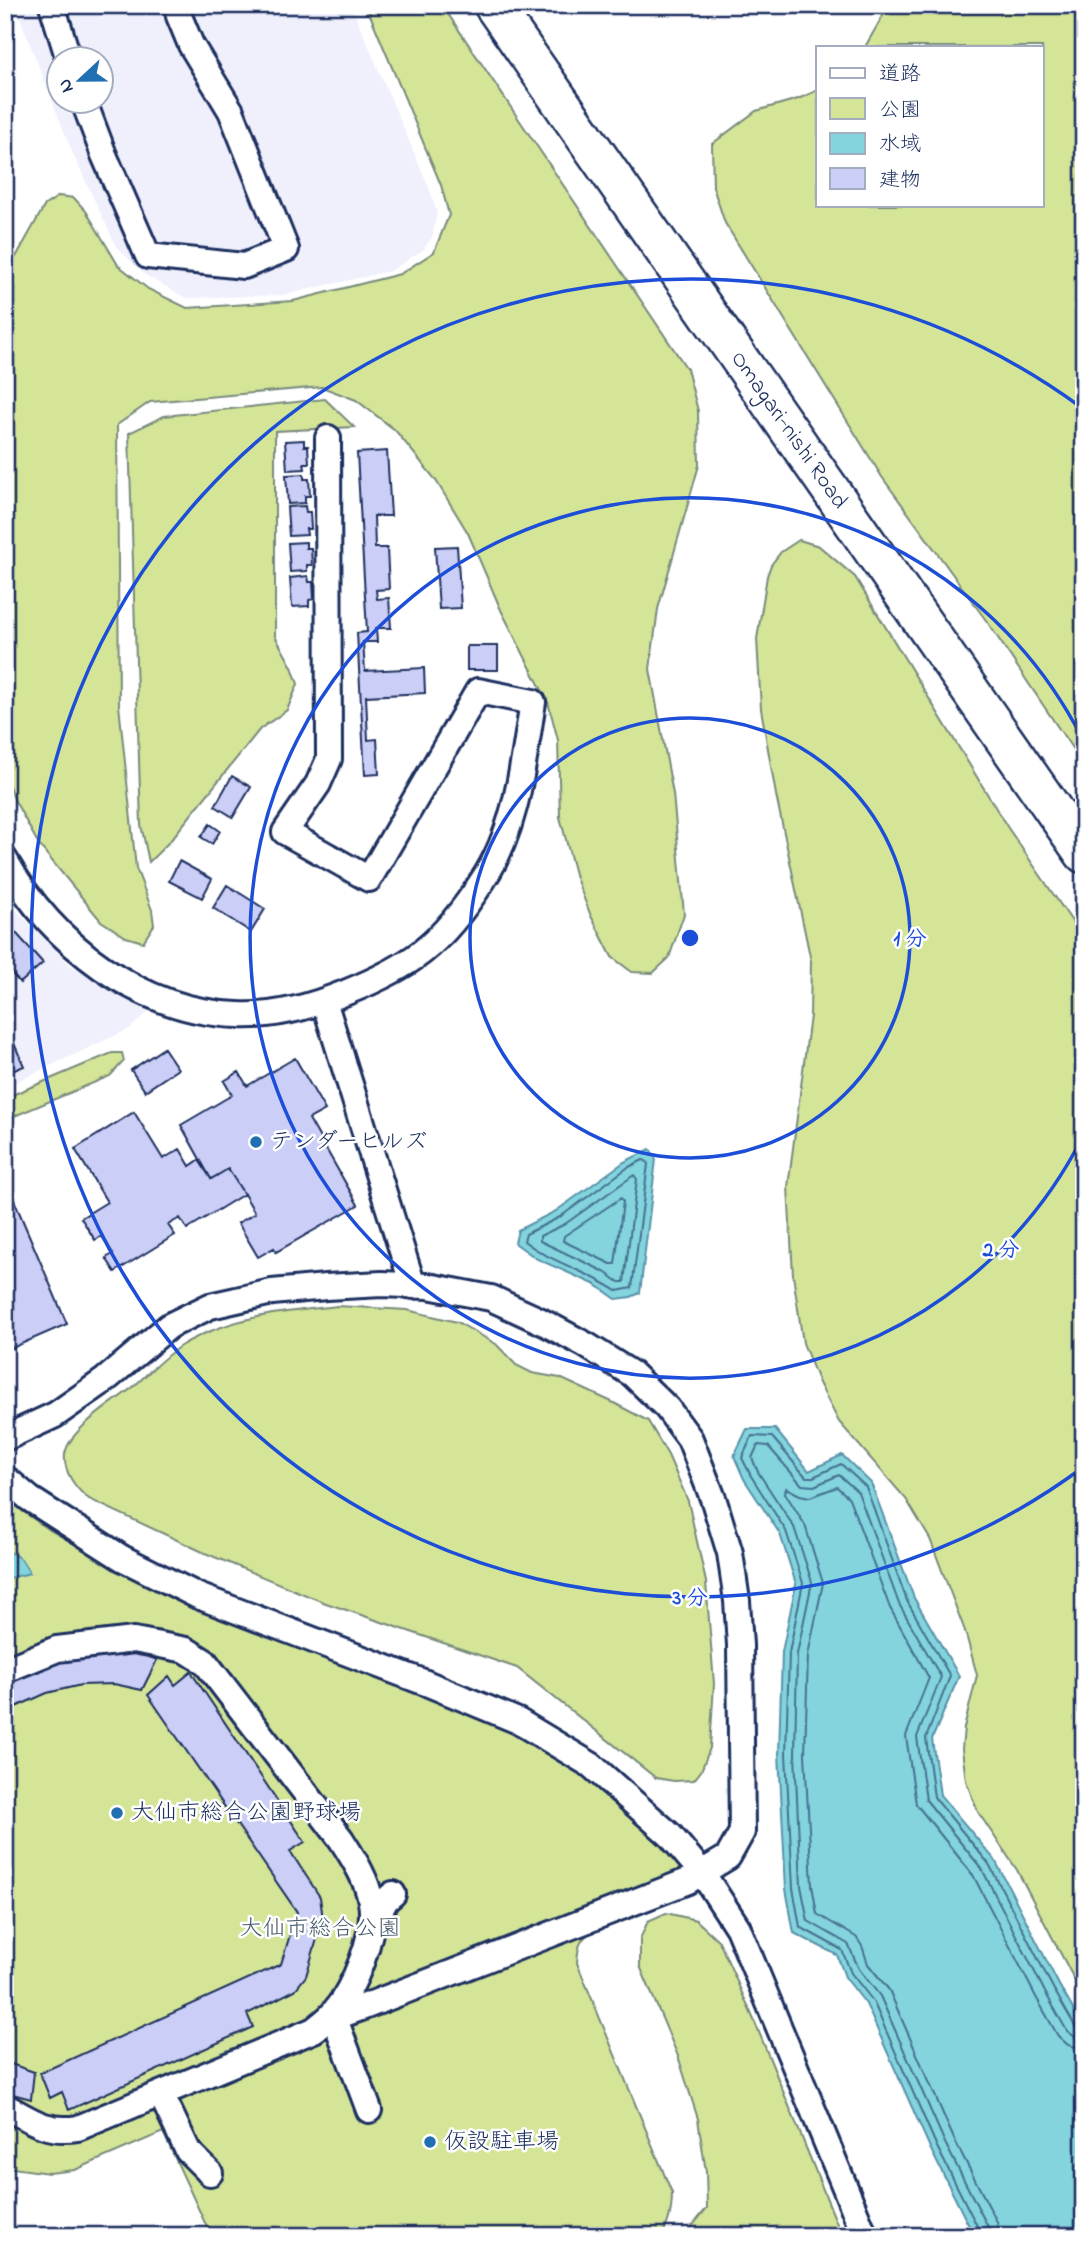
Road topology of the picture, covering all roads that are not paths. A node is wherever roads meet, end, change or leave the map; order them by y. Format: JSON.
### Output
{"nodes":[{"id":1,"x":52,"y":5,"type":"edge"},
{"id":2,"x":177,"y":5,"type":"edge"},
{"id":3,"x":492,"y":5,"type":"edge"},
{"id":4,"x":65,"y":46,"type":"edge"},
{"id":5,"x":89,"y":116,"type":"edge"},
{"id":6,"x":328,"y":438,"type":"dead end"},
{"id":7,"x":1084,"y":854,"type":"edge"},
{"id":8,"x":5,"y":860,"type":"edge"},
{"id":9,"x":324,"y":1002,"type":"junction"},
{"id":10,"x":413,"y":1286,"type":"junction"},
{"id":11,"x":5,"y":1438,"type":"edge"},
{"id":12,"x":5,"y":1478,"type":"edge"},
{"id":13,"x":5,"y":1670,"type":"edge"},
{"id":14,"x":703,"y":1874,"type":"junction"},
{"id":15,"x":393,"y":1894,"type":"dead end"},
{"id":16,"x":371,"y":1926,"type":"junction"},
{"id":17,"x":333,"y":2014,"type":"junction"},
{"id":18,"x":161,"y":2094,"type":"junction"},
{"id":19,"x":5,"y":2106,"type":"edge"},
{"id":20,"x":369,"y":2110,"type":"dead end"},
{"id":21,"x":210,"y":2173,"type":"dead end"},
{"id":22,"x":865,"y":2236,"type":"edge"}],
"edges":[{"from":1,"to":4,"type":"street"},
{"from":2,"to":5,"type":"street"},
{"from":3,"to":7,"type":"highway","name":"Omagari-nishi Road"},
{"from":6,"to":9,"type":"street"},
{"from":8,"to":9,"type":"street"},
{"from":9,"to":10,"type":"street"},
{"from":10,"to":11,"type":"street"},
{"from":10,"to":14,"type":"street"},
{"from":12,"to":14,"type":"street"},
{"from":13,"to":16,"type":"street"},
{"from":14,"to":17,"type":"street"},
{"from":14,"to":22,"type":"street"},
{"from":15,"to":16,"type":"street"},
{"from":16,"to":17,"type":"street"},
{"from":17,"to":18,"type":"street"},
{"from":17,"to":20,"type":"street"},
{"from":18,"to":19,"type":"street"},
{"from":18,"to":21,"type":"street"}]}
